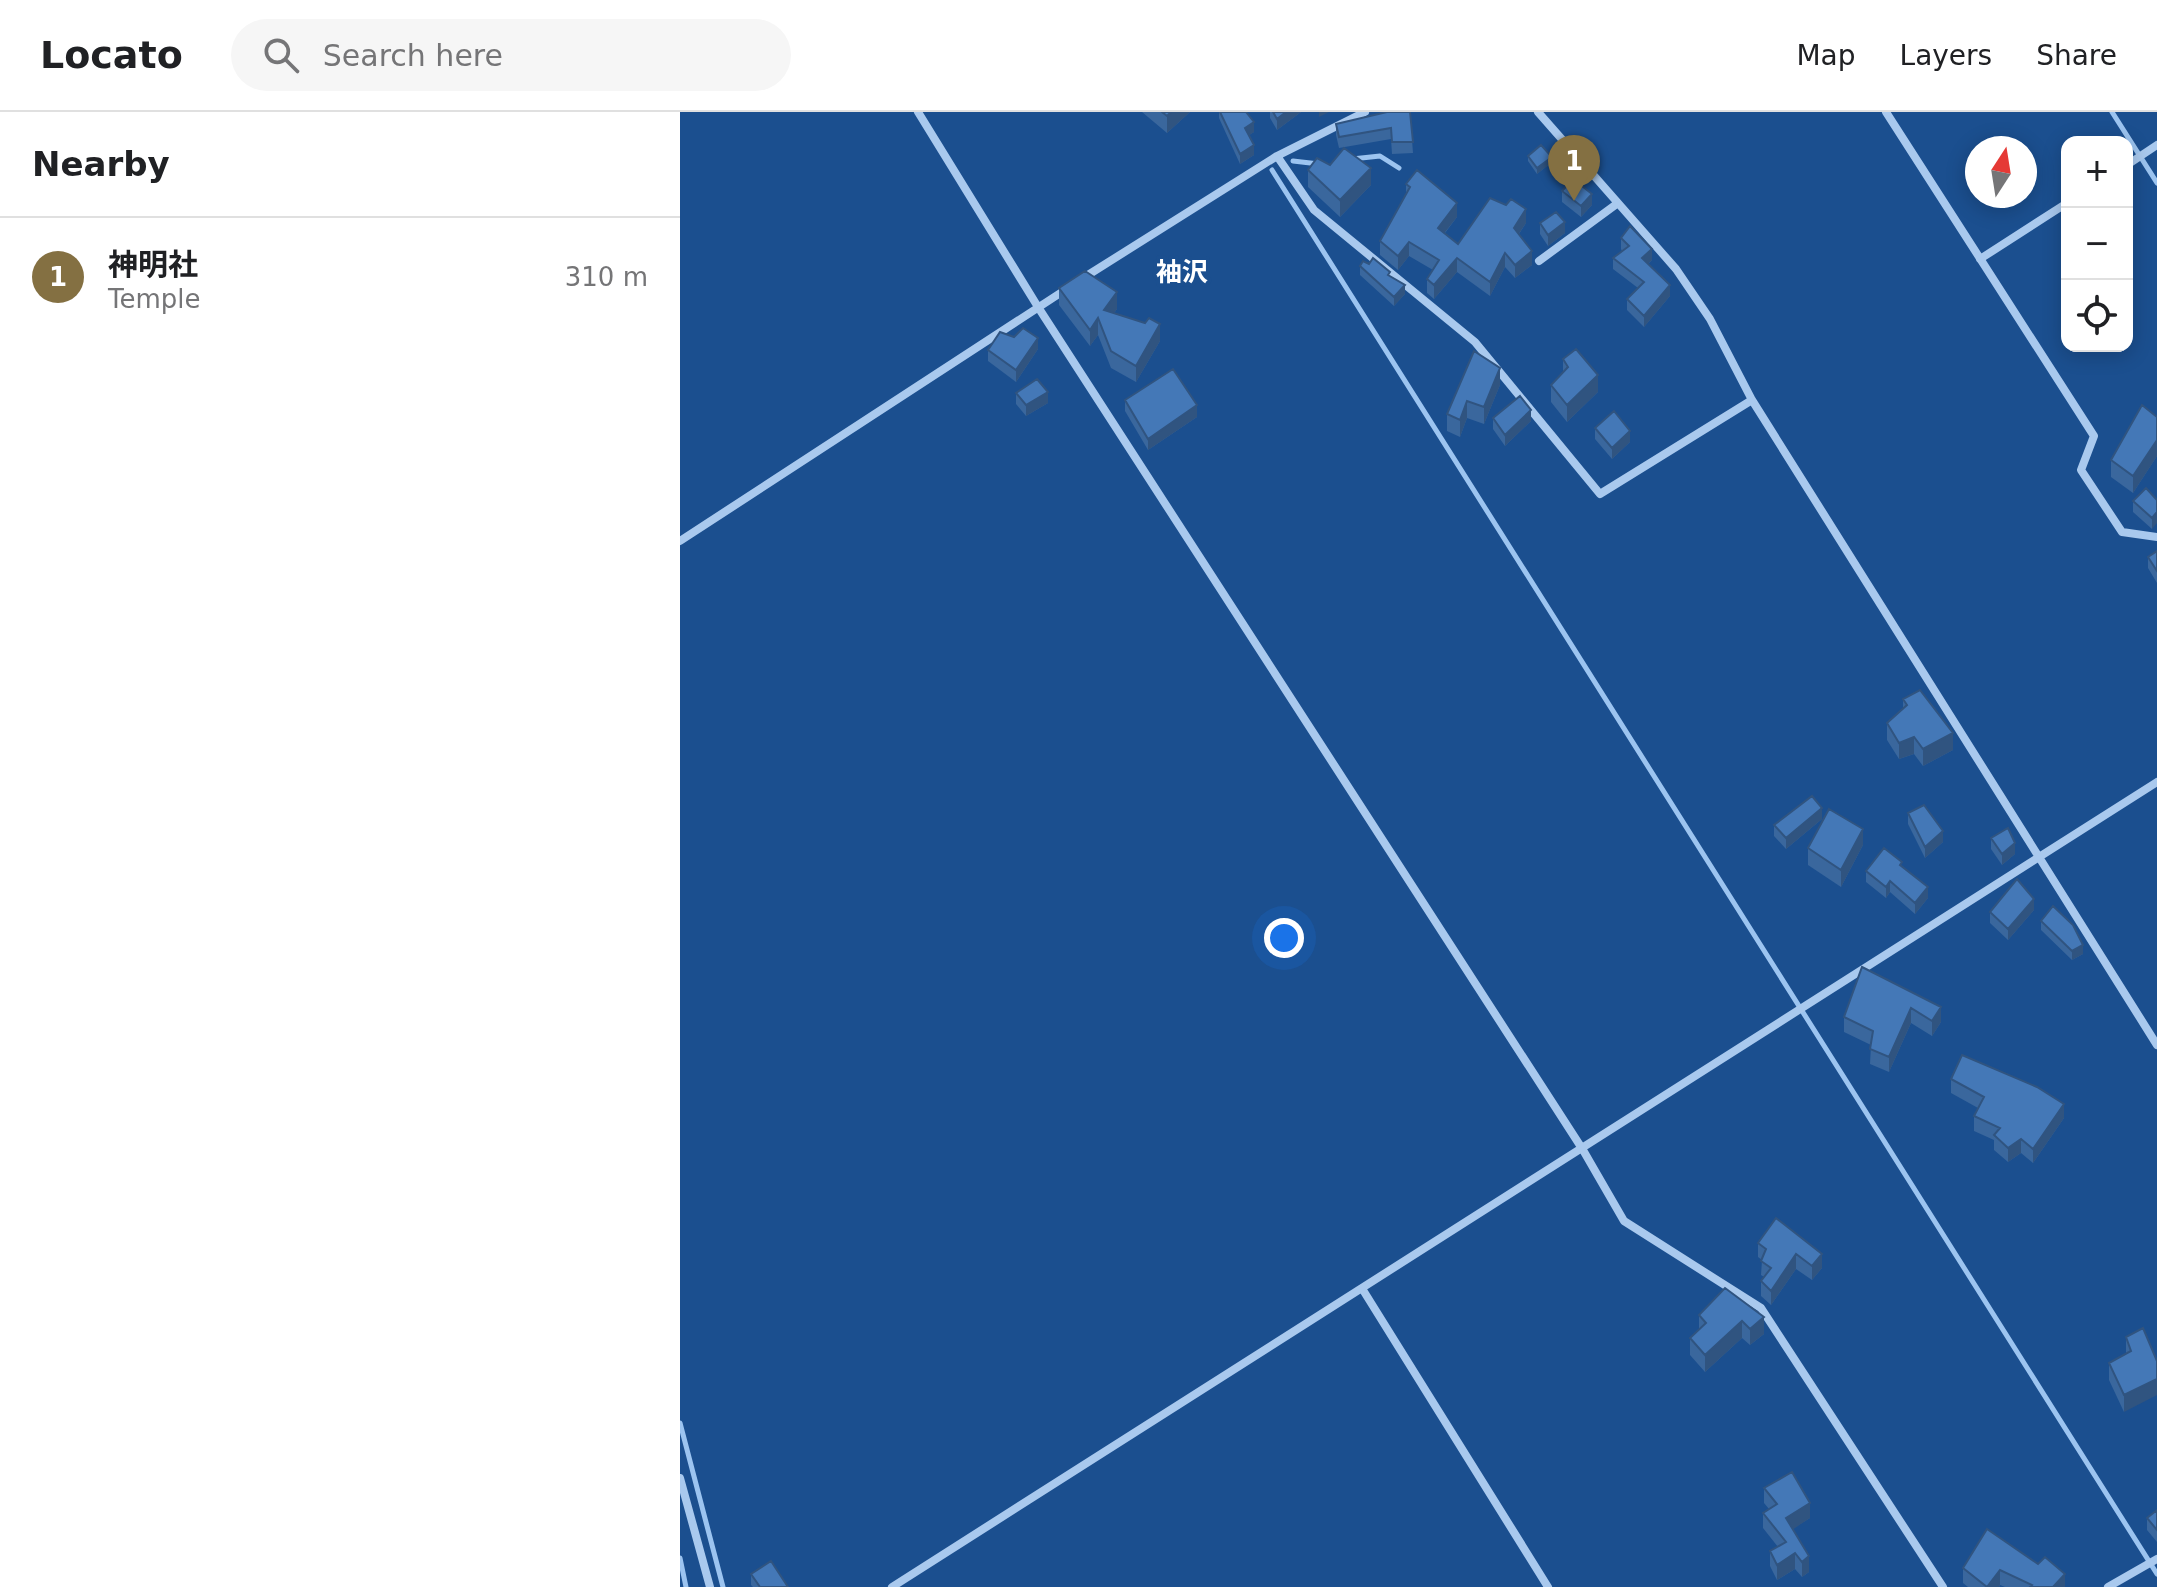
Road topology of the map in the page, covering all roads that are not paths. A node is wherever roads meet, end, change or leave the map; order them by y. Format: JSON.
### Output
{"nodes":[{"id":1,"x":918,"y":112,"type":"edge"},
{"id":2,"x":1365,"y":112,"type":"edge"},
{"id":3,"x":1538,"y":112,"type":"edge"},
{"id":4,"x":1886,"y":112,"type":"edge"},
{"id":5,"x":2157,"y":145,"type":"edge"},
{"id":6,"x":1277,"y":156,"type":"junction"},
{"id":7,"x":2133,"y":161,"type":"edge"},
{"id":8,"x":1618,"y":203,"type":"junction"},
{"id":9,"x":2061,"y":207,"type":"edge"},
{"id":10,"x":1980,"y":259,"type":"junction"},
{"id":11,"x":1539,"y":261,"type":"dead end"},
{"id":12,"x":1038,"y":307,"type":"junction"},
{"id":13,"x":1752,"y":400,"type":"junction"},
{"id":14,"x":2157,"y":537,"type":"edge"},
{"id":15,"x":680,"y":541,"type":"edge"},
{"id":16,"x":2157,"y":782,"type":"edge"},
{"id":17,"x":2037,"y":856,"type":"junction"},
{"id":18,"x":2157,"y":1045,"type":"edge"},
{"id":19,"x":1583,"y":1150,"type":"junction"},
{"id":20,"x":1363,"y":1290,"type":"junction"},
{"id":21,"x":680,"y":1478,"type":"edge"},
{"id":22,"x":2157,"y":1559,"type":"edge"},
{"id":23,"x":710,"y":1587,"type":"edge"},
{"id":24,"x":892,"y":1587,"type":"edge"},
{"id":25,"x":1548,"y":1587,"type":"edge"},
{"id":26,"x":1943,"y":1587,"type":"edge"},
{"id":27,"x":2108,"y":1587,"type":"edge"}],
"edges":[{"from":1,"to":12,"type":"street"},
{"from":2,"to":6,"type":"street"},
{"from":3,"to":8,"type":"street"},
{"from":4,"to":10,"type":"street"},
{"from":5,"to":7,"type":"street"},
{"from":6,"to":12,"type":"street"},
{"from":6,"to":13,"type":"street"},
{"from":8,"to":11,"type":"street"},
{"from":8,"to":13,"type":"street"},
{"from":9,"to":10,"type":"street"},
{"from":10,"to":14,"type":"street"},
{"from":12,"to":15,"type":"street"},
{"from":12,"to":19,"type":"street"},
{"from":13,"to":17,"type":"street"},
{"from":16,"to":17,"type":"street"},
{"from":17,"to":18,"type":"street"},
{"from":17,"to":19,"type":"street"},
{"from":19,"to":20,"type":"street"},
{"from":19,"to":26,"type":"street"},
{"from":20,"to":24,"type":"street"},
{"from":20,"to":25,"type":"street"},
{"from":21,"to":23,"type":"street"},
{"from":22,"to":27,"type":"street"}]}
